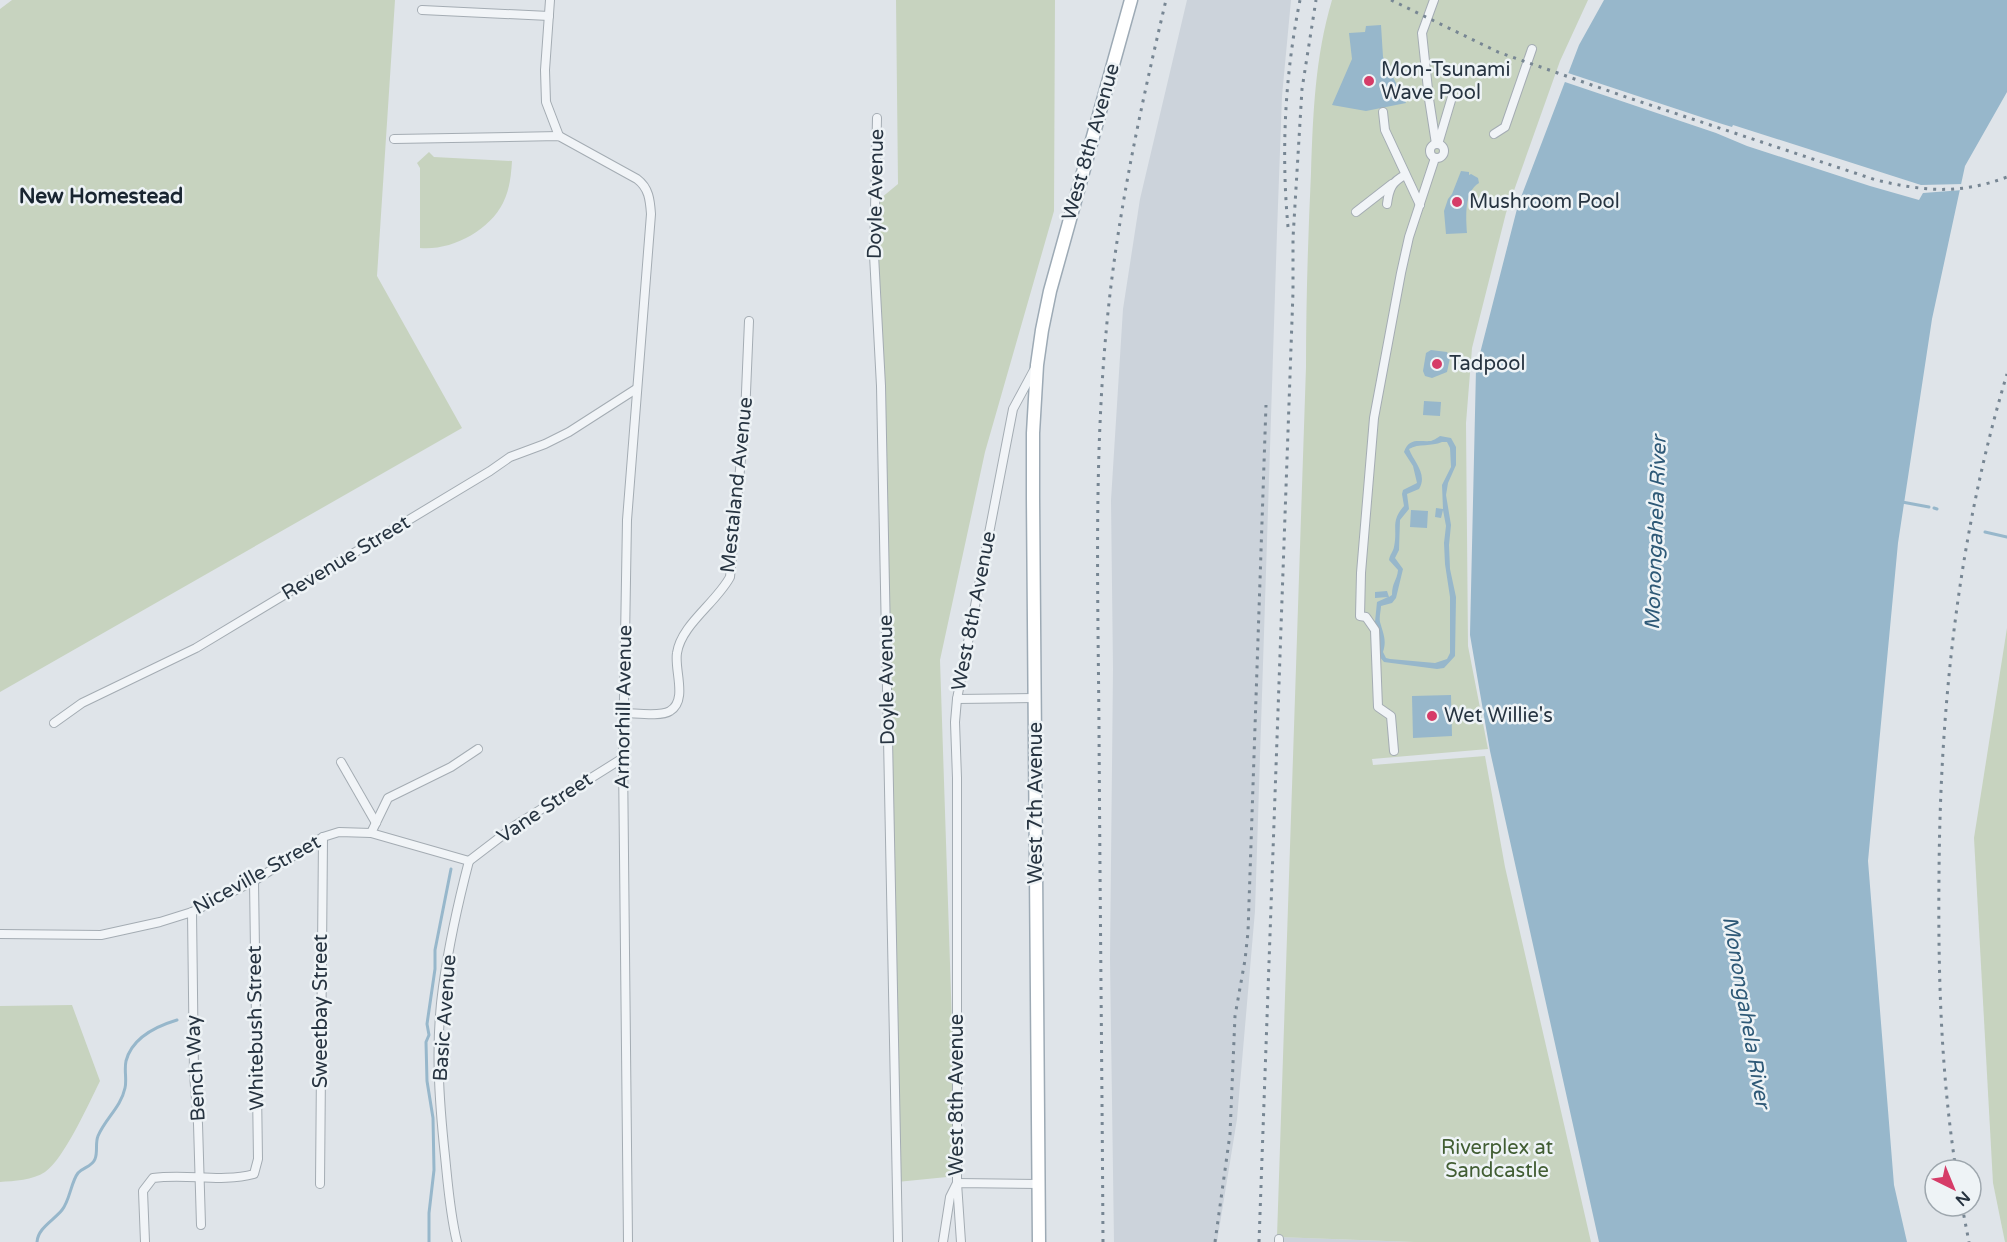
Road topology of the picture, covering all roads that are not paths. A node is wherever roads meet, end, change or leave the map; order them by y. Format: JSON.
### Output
{"nodes":[{"id":1,"x":550,"y":0,"type":"edge"},
{"id":2,"x":1131,"y":0,"type":"edge"},
{"id":3,"x":1434,"y":0,"type":"edge"},
{"id":4,"x":423,"y":10,"type":"dead end"},
{"id":5,"x":549,"y":16,"type":"junction"},
{"id":6,"x":1532,"y":49,"type":"dead end"},
{"id":7,"x":1452,"y":97,"type":"dead end"},
{"id":8,"x":1383,"y":112,"type":"dead end"},
{"id":9,"x":1447,"y":112,"type":"junction"},
{"id":10,"x":1431,"y":113,"type":"junction"},
{"id":11,"x":877,"y":118,"type":"dead end"},
{"id":12,"x":1494,"y":134,"type":"dead end"},
{"id":13,"x":560,"y":136,"type":"junction"},
{"id":14,"x":394,"y":139,"type":"dead end"},
{"id":15,"x":1437,"y":144,"type":"junction"},
{"id":16,"x":1406,"y":175,"type":"junction"},
{"id":17,"x":1392,"y":184,"type":"junction"},
{"id":18,"x":1387,"y":204,"type":"dead end"},
{"id":19,"x":1420,"y":205,"type":"junction"},
{"id":20,"x":1356,"y":212,"type":"dead end"},
{"id":21,"x":750,"y":321,"type":"dead end"},
{"id":22,"x":1037,"y":365,"type":"junction"},
{"id":23,"x":636,"y":389,"type":"junction"},
{"id":24,"x":1035,"y":698,"type":"junction"},
{"id":25,"x":957,"y":699,"type":"junction"},
{"id":26,"x":624,"y":713,"type":"junction"},
{"id":27,"x":54,"y":723,"type":"dead end"},
{"id":28,"x":478,"y":749,"type":"dead end"},
{"id":29,"x":1394,"y":751,"type":"dead end"},
{"id":30,"x":623,"y":758,"type":"junction"},
{"id":31,"x":340,"y":762,"type":"dead end"},
{"id":32,"x":376,"y":823,"type":"junction"},
{"id":33,"x":371,"y":833,"type":"junction"},
{"id":34,"x":323,"y":837,"type":"junction"},
{"id":35,"x":469,"y":861,"type":"junction"},
{"id":36,"x":254,"y":881,"type":"junction"},
{"id":37,"x":192,"y":912,"type":"junction"},
{"id":38,"x":0,"y":934,"type":"edge"},
{"id":39,"x":200,"y":1178,"type":"junction"},
{"id":40,"x":957,"y":1183,"type":"junction"},
{"id":41,"x":320,"y":1184,"type":"dead end"},
{"id":42,"x":1039,"y":1184,"type":"junction"},
{"id":43,"x":201,"y":1225,"type":"dead end"},
{"id":44,"x":145,"y":1242,"type":"edge"},
{"id":45,"x":457,"y":1242,"type":"edge"},
{"id":46,"x":628,"y":1242,"type":"edge"},
{"id":47,"x":898,"y":1242,"type":"edge"},
{"id":48,"x":943,"y":1242,"type":"edge"},
{"id":49,"x":961,"y":1242,"type":"edge"},
{"id":50,"x":1039,"y":1242,"type":"edge"}],
"edges":[{"from":1,"to":5,"type":"street"},
{"from":2,"to":22,"type":"main road","name":"West 8th Avenue"},
{"from":3,"to":10,"type":"street"},
{"from":4,"to":5,"type":"street"},
{"from":5,"to":13,"type":"street"},
{"from":6,"to":12,"type":"street"},
{"from":7,"to":9,"type":"street"},
{"from":8,"to":16,"type":"street"},
{"from":9,"to":10,"type":"street"},
{"from":9,"to":15,"type":"street"},
{"from":10,"to":15,"type":"street"},
{"from":11,"to":47,"type":"street","name":"Doyle Avenue"},
{"from":13,"to":14,"type":"street"},
{"from":13,"to":23,"type":"street","name":"Armorhill Avenue"},
{"from":15,"to":19,"type":"street"},
{"from":16,"to":17,"type":"street"},
{"from":16,"to":19,"type":"street"},
{"from":17,"to":18,"type":"street"},
{"from":17,"to":20,"type":"street"},
{"from":19,"to":29,"type":"street"},
{"from":21,"to":26,"type":"street","name":"Mestaland Avenue"},
{"from":22,"to":24,"type":"main road","name":"West 7th Avenue"},
{"from":22,"to":25,"type":"street","name":"West 8th Avenue"},
{"from":23,"to":26,"type":"street","name":"Armorhill Avenue"},
{"from":23,"to":27,"type":"street","name":"Revenue Street"},
{"from":24,"to":25,"type":"street"},
{"from":24,"to":42,"type":"main road","name":"West 7th Avenue"},
{"from":25,"to":40,"type":"street","name":"West 8th Avenue"},
{"from":26,"to":30,"type":"street","name":"Armorhill Avenue"},
{"from":28,"to":32,"type":"street"},
{"from":30,"to":35,"type":"street","name":"Vane Street"},
{"from":30,"to":46,"type":"street","name":"Armorhill Avenue"},
{"from":31,"to":32,"type":"street"},
{"from":32,"to":33,"type":"street"},
{"from":33,"to":34,"type":"street","name":"Niceville Street"},
{"from":33,"to":35,"type":"street"},
{"from":34,"to":36,"type":"street","name":"Niceville Street"},
{"from":34,"to":41,"type":"street","name":"Sweetbay Street"},
{"from":35,"to":45,"type":"street","name":"Basic Avenue"},
{"from":36,"to":37,"type":"street","name":"Niceville Street"},
{"from":36,"to":39,"type":"street","name":"Whitebush Street"},
{"from":37,"to":38,"type":"street","name":"Niceville Street"},
{"from":37,"to":39,"type":"street","name":"Bench Way"},
{"from":39,"to":43,"type":"street","name":"Bench Way"},
{"from":39,"to":44,"type":"street"},
{"from":40,"to":42,"type":"street"},
{"from":40,"to":48,"type":"street"},
{"from":40,"to":49,"type":"street","name":"West 8th Avenue"},
{"from":42,"to":50,"type":"main road","name":"West 7th Avenue"}]}
